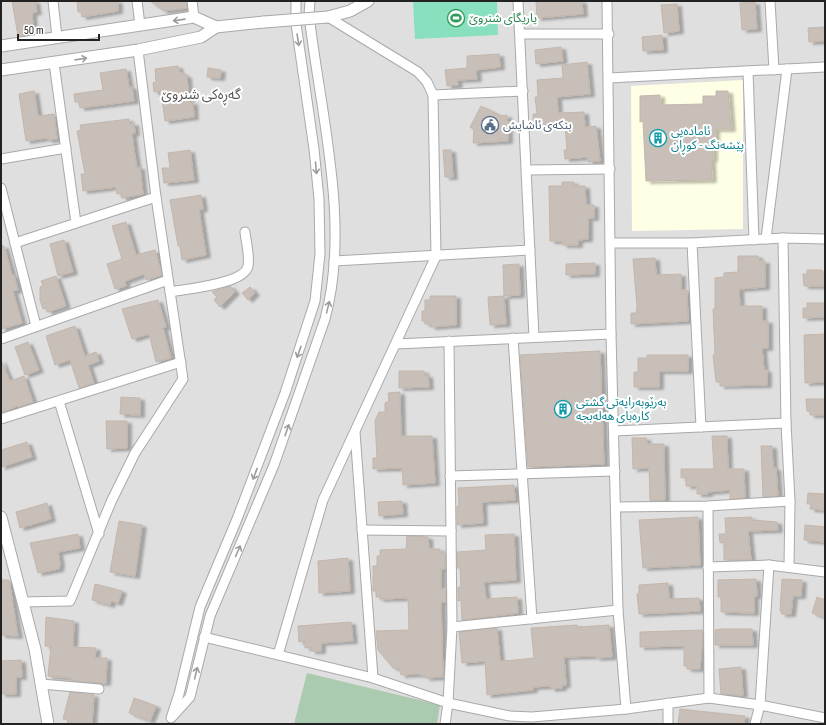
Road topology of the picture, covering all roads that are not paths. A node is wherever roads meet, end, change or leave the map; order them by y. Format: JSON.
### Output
{"nodes":[{"id":1,"x":53,"y":1,"type":"edge"},
{"id":2,"x":137,"y":1,"type":"edge"},
{"id":3,"x":192,"y":1,"type":"edge"},
{"id":4,"x":296,"y":1,"type":"edge"},
{"id":5,"x":310,"y":1,"type":"edge"},
{"id":6,"x":368,"y":1,"type":"edge"},
{"id":7,"x":518,"y":1,"type":"edge"},
{"id":8,"x":607,"y":1,"type":"edge"},
{"id":9,"x":770,"y":1,"type":"edge"},
{"id":10,"x":328,"y":17,"type":"junction"},
{"id":11,"x":194,"y":18,"type":"junction"},
{"id":12,"x":140,"y":25,"type":"junction"},
{"id":13,"x":216,"y":27,"type":"junction"},
{"id":14,"x":521,"y":34,"type":"junction"},
{"id":15,"x":609,"y":34,"type":"junction"},
{"id":16,"x":58,"y":37,"type":"junction"},
{"id":17,"x":1,"y":46,"type":"edge"},
{"id":18,"x":138,"y":50,"type":"junction"},
{"id":19,"x":54,"y":63,"type":"junction"},
{"id":20,"x":825,"y":67,"type":"edge"},
{"id":21,"x":787,"y":69,"type":"junction"},
{"id":22,"x":1,"y":70,"type":"edge"},
{"id":23,"x":774,"y":70,"type":"junction"},
{"id":24,"x":748,"y":71,"type":"junction"},
{"id":25,"x":609,"y":78,"type":"junction"},
{"id":26,"x":523,"y":91,"type":"junction"},
{"id":27,"x":433,"y":95,"type":"junction"},
{"id":28,"x":66,"y":148,"type":"junction"},
{"id":29,"x":1,"y":159,"type":"edge"},
{"id":30,"x":610,"y":169,"type":"junction"},
{"id":31,"x":527,"y":170,"type":"junction"},
{"id":32,"x":1,"y":188,"type":"edge"},
{"id":33,"x":332,"y":189,"type":"junction"},
{"id":34,"x":318,"y":190,"type":"junction"},
{"id":35,"x":156,"y":197,"type":"junction"},
{"id":36,"x":76,"y":223,"type":"junction"},
{"id":37,"x":245,"y":232,"type":"dead end"},
{"id":38,"x":783,"y":238,"type":"junction"},
{"id":39,"x":766,"y":239,"type":"junction"},
{"id":40,"x":825,"y":239,"type":"edge"},
{"id":41,"x":754,"y":240,"type":"junction"},
{"id":42,"x":15,"y":243,"type":"junction"},
{"id":43,"x":611,"y":243,"type":"junction"},
{"id":44,"x":692,"y":243,"type":"junction"},
{"id":45,"x":530,"y":250,"type":"junction"},
{"id":46,"x":436,"y":256,"type":"junction"},
{"id":47,"x":334,"y":262,"type":"junction"},
{"id":48,"x":168,"y":280,"type":"junction"},
{"id":49,"x":170,"y":292,"type":"junction"},
{"id":50,"x":36,"y":326,"type":"junction"},
{"id":51,"x":611,"y":334,"type":"junction"},
{"id":52,"x":534,"y":337,"type":"junction"},
{"id":53,"x":513,"y":338,"type":"junction"},
{"id":54,"x":1,"y":339,"type":"edge"},
{"id":55,"x":449,"y":341,"type":"junction"},
{"id":56,"x":396,"y":344,"type":"junction"},
{"id":57,"x":180,"y":362,"type":"junction"},
{"id":58,"x":59,"y":401,"type":"junction"},
{"id":59,"x":1,"y":419,"type":"edge"},
{"id":60,"x":786,"y":423,"type":"junction"},
{"id":61,"x":701,"y":427,"type":"junction"},
{"id":62,"x":355,"y":430,"type":"junction"},
{"id":63,"x":614,"y":430,"type":"junction"},
{"id":64,"x":615,"y":471,"type":"junction"},
{"id":65,"x":522,"y":475,"type":"junction"},
{"id":66,"x":450,"y":476,"type":"junction"},
{"id":67,"x":790,"y":501,"type":"junction"},
{"id":68,"x":708,"y":506,"type":"junction"},
{"id":69,"x":616,"y":507,"type":"junction"},
{"id":70,"x":1,"y":517,"type":"edge"},
{"id":71,"x":362,"y":530,"type":"junction"},
{"id":72,"x":451,"y":531,"type":"junction"},
{"id":73,"x":99,"y":534,"type":"junction"},
{"id":74,"x":769,"y":565,"type":"junction"},
{"id":75,"x":789,"y":566,"type":"junction"},
{"id":76,"x":708,"y":567,"type":"junction"},
{"id":77,"x":825,"y":572,"type":"edge"},
{"id":78,"x":23,"y":602,"type":"junction"},
{"id":79,"x":618,"y":610,"type":"junction"},
{"id":80,"x":532,"y":619,"type":"junction"},
{"id":81,"x":452,"y":627,"type":"junction"},
{"id":82,"x":204,"y":637,"type":"junction"},
{"id":83,"x":278,"y":655,"type":"junction"},
{"id":84,"x":373,"y":678,"type":"junction"},
{"id":85,"x":41,"y":684,"type":"junction"},
{"id":86,"x":181,"y":686,"type":"junction"},
{"id":87,"x":99,"y":689,"type":"dead end"},
{"id":88,"x":192,"y":689,"type":"junction"},
{"id":89,"x":709,"y":698,"type":"junction"},
{"id":90,"x":448,"y":703,"type":"junction"},
{"id":91,"x":668,"y":704,"type":"junction"},
{"id":92,"x":760,"y":705,"type":"junction"},
{"id":93,"x":626,"y":709,"type":"junction"},
{"id":94,"x":825,"y":718,"type":"edge"},
{"id":95,"x":170,"y":721,"type":"edge"},
{"id":96,"x":48,"y":724,"type":"edge"},
{"id":97,"x":445,"y":724,"type":"edge"},
{"id":98,"x":668,"y":724,"type":"edge"},
{"id":99,"x":755,"y":724,"type":"edge"}],
"edges":[{"from":1,"to":16,"type":"street"},
{"from":2,"to":12,"type":"street"},
{"from":3,"to":11,"type":"street"},
{"from":4,"to":34,"type":"street","one_way":true},
{"from":5,"to":33,"type":"street"},
{"from":6,"to":10,"type":"street"},
{"from":7,"to":14,"type":"street"},
{"from":8,"to":15,"type":"street"},
{"from":9,"to":23,"type":"street"},
{"from":10,"to":13,"type":"street","bridge":true},
{"from":10,"to":27,"type":"street"},
{"from":11,"to":12,"type":"street","one_way":true},
{"from":11,"to":13,"type":"street"},
{"from":12,"to":16,"type":"street"},
{"from":13,"to":18,"type":"street"},
{"from":14,"to":15,"type":"street"},
{"from":14,"to":26,"type":"street"},
{"from":15,"to":25,"type":"street"},
{"from":16,"to":17,"type":"street"},
{"from":19,"to":18,"type":"street","one_way":true},
{"from":18,"to":35,"type":"street"},
{"from":19,"to":22,"type":"street"},
{"from":19,"to":28,"type":"street"},
{"from":20,"to":21,"type":"street"},
{"from":21,"to":23,"type":"street"},
{"from":21,"to":39,"type":"street"},
{"from":23,"to":24,"type":"street"},
{"from":24,"to":25,"type":"street"},
{"from":24,"to":41,"type":"street"},
{"from":25,"to":30,"type":"street"},
{"from":26,"to":27,"type":"street"},
{"from":26,"to":31,"type":"street"},
{"from":27,"to":46,"type":"street"},
{"from":28,"to":29,"type":"street"},
{"from":28,"to":36,"type":"street"},
{"from":30,"to":31,"type":"street"},
{"from":30,"to":43,"type":"street"},
{"from":31,"to":45,"type":"street"},
{"from":32,"to":42,"type":"street"},
{"from":33,"to":34,"type":"street"},
{"from":33,"to":47,"type":"street"},
{"from":34,"to":86,"type":"street","one_way":true},
{"from":35,"to":36,"type":"street"},
{"from":35,"to":48,"type":"street"},
{"from":36,"to":42,"type":"street"},
{"from":37,"to":49,"type":"street"},
{"from":38,"to":39,"type":"street"},
{"from":38,"to":40,"type":"street"},
{"from":38,"to":60,"type":"street"},
{"from":39,"to":41,"type":"street"},
{"from":41,"to":44,"type":"street"},
{"from":42,"to":50,"type":"street"},
{"from":43,"to":44,"type":"street"},
{"from":43,"to":51,"type":"street"},
{"from":44,"to":61,"type":"street"},
{"from":45,"to":46,"type":"street"},
{"from":45,"to":52,"type":"street"},
{"from":46,"to":47,"type":"street"},
{"from":46,"to":56,"type":"street"},
{"from":82,"to":47,"type":"street","one_way":true},
{"from":48,"to":49,"type":"street"},
{"from":48,"to":50,"type":"street"},
{"from":49,"to":57,"type":"street"},
{"from":50,"to":54,"type":"street"},
{"from":51,"to":52,"type":"street"},
{"from":51,"to":63,"type":"street"},
{"from":52,"to":53,"type":"street"},
{"from":53,"to":55,"type":"street"},
{"from":53,"to":65,"type":"street"},
{"from":55,"to":56,"type":"street"},
{"from":55,"to":66,"type":"street"},
{"from":56,"to":62,"type":"street"},
{"from":57,"to":58,"type":"street"},
{"from":57,"to":73,"type":"street"},
{"from":58,"to":59,"type":"street"},
{"from":58,"to":73,"type":"street"},
{"from":60,"to":61,"type":"street"},
{"from":60,"to":67,"type":"street"},
{"from":61,"to":63,"type":"street"},
{"from":62,"to":71,"type":"street"},
{"from":62,"to":83,"type":"street"},
{"from":63,"to":64,"type":"street"},
{"from":64,"to":65,"type":"street"},
{"from":64,"to":69,"type":"street"},
{"from":65,"to":66,"type":"street"},
{"from":65,"to":80,"type":"street"},
{"from":66,"to":72,"type":"street"},
{"from":67,"to":68,"type":"street"},
{"from":67,"to":75,"type":"street"},
{"from":68,"to":69,"type":"street"},
{"from":68,"to":76,"type":"street"},
{"from":69,"to":79,"type":"street"},
{"from":70,"to":78,"type":"street"},
{"from":71,"to":72,"type":"street"},
{"from":71,"to":84,"type":"street"},
{"from":72,"to":81,"type":"street"},
{"from":73,"to":78,"type":"street"},
{"from":74,"to":75,"type":"street"},
{"from":74,"to":76,"type":"street"},
{"from":74,"to":92,"type":"street"},
{"from":75,"to":77,"type":"street"},
{"from":76,"to":89,"type":"street"},
{"from":78,"to":85,"type":"street"},
{"from":79,"to":80,"type":"street"},
{"from":79,"to":93,"type":"street"},
{"from":80,"to":81,"type":"street"},
{"from":81,"to":90,"type":"street"},
{"from":82,"to":83,"type":"street"},
{"from":88,"to":82,"type":"street","one_way":true},
{"from":83,"to":84,"type":"street"},
{"from":84,"to":90,"type":"street"},
{"from":85,"to":87,"type":"street"},
{"from":85,"to":96,"type":"street"},
{"from":86,"to":88,"type":"street"},
{"from":86,"to":95,"type":"street"},
{"from":88,"to":95,"type":"street"},
{"from":89,"to":91,"type":"street"},
{"from":89,"to":92,"type":"street"},
{"from":90,"to":93,"type":"street"},
{"from":90,"to":97,"type":"street"},
{"from":91,"to":93,"type":"street"},
{"from":91,"to":98,"type":"street"},
{"from":92,"to":94,"type":"street"},
{"from":92,"to":99,"type":"street"}]}
